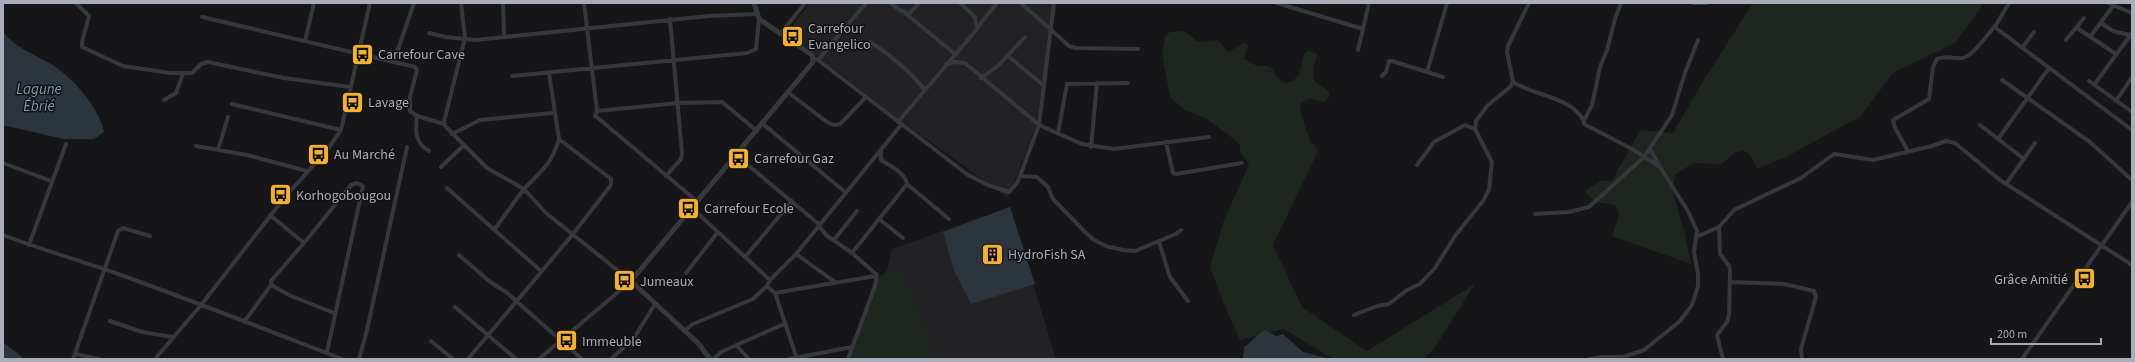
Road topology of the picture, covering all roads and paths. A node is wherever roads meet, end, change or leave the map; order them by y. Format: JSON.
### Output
{"nodes":[{"id":1,"x":76,"y":3,"type":"edge"},
{"id":2,"x":312,"y":3,"type":"edge"},
{"id":3,"x":370,"y":3,"type":"edge"},
{"id":4,"x":414,"y":3,"type":"edge"},
{"id":5,"x":461,"y":3,"type":"edge"},
{"id":6,"x":503,"y":3,"type":"edge"},
{"id":7,"x":584,"y":3,"type":"edge"},
{"id":8,"x":754,"y":3,"type":"edge"},
{"id":9,"x":805,"y":3,"type":"edge"},
{"id":10,"x":866,"y":3,"type":"edge"},
{"id":11,"x":890,"y":3,"type":"edge"},
{"id":12,"x":919,"y":3,"type":"edge"},
{"id":13,"x":960,"y":3,"type":"edge"},
{"id":14,"x":997,"y":3,"type":"edge"},
{"id":15,"x":1021,"y":3,"type":"edge"},
{"id":16,"x":1054,"y":3,"type":"edge"},
{"id":17,"x":1277,"y":3,"type":"edge"},
{"id":18,"x":1369,"y":3,"type":"edge"},
{"id":19,"x":1446,"y":3,"type":"edge"},
{"id":20,"x":1529,"y":3,"type":"edge"},
{"id":21,"x":1621,"y":3,"type":"edge"},
{"id":22,"x":1694,"y":3,"type":"edge"},
{"id":23,"x":1706,"y":3,"type":"edge"},
{"id":24,"x":2009,"y":3,"type":"edge"},
{"id":25,"x":2108,"y":3,"type":"edge"},
{"id":26,"x":801,"y":5,"type":"edge"},
{"id":27,"x":2113,"y":6,"type":"junction"},
{"id":28,"x":905,"y":13,"type":"junction"},
{"id":29,"x":2132,"y":13,"type":"edge"},
{"id":30,"x":757,"y":16,"type":"junction"},
{"id":31,"x":202,"y":17,"type":"dead end"},
{"id":32,"x":2084,"y":18,"type":"dead end"},
{"id":33,"x":670,"y":19,"type":"junction"},
{"id":34,"x":2101,"y":23,"type":"junction"},
{"id":35,"x":1996,"y":25,"type":"junction"},
{"id":36,"x":2077,"y":28,"type":"junction"},
{"id":37,"x":977,"y":29,"type":"junction"},
{"id":38,"x":1363,"y":29,"type":"junction"},
{"id":39,"x":587,"y":30,"type":"junction"},
{"id":40,"x":1052,"y":31,"type":"junction"},
{"id":41,"x":2034,"y":32,"type":"dead end"},
{"id":42,"x":429,"y":33,"type":"dead end"},
{"id":43,"x":781,"y":33,"type":"junction"},
{"id":44,"x":2131,"y":34,"type":"edge"},
{"id":45,"x":504,"y":36,"type":"junction"},
{"id":46,"x":1025,"y":37,"type":"dead end"},
{"id":47,"x":2090,"y":37,"type":"junction"},
{"id":48,"x":465,"y":38,"type":"junction"},
{"id":49,"x":1698,"y":40,"type":"dead end"},
{"id":50,"x":2066,"y":40,"type":"dead end"},
{"id":51,"x":305,"y":41,"type":"junction"},
{"id":52,"x":870,"y":42,"type":"dead end"},
{"id":53,"x":2022,"y":48,"type":"junction"},
{"id":54,"x":1138,"y":49,"type":"dead end"},
{"id":55,"x":1358,"y":50,"type":"dead end"},
{"id":56,"x":358,"y":52,"type":"junction"},
{"id":57,"x":955,"y":54,"type":"junction"},
{"id":58,"x":2116,"y":54,"type":"junction"},
{"id":59,"x":1008,"y":56,"type":"junction"},
{"id":60,"x":816,"y":59,"type":"junction"},
{"id":61,"x":394,"y":61,"type":"junction"},
{"id":62,"x":672,"y":61,"type":"junction"},
{"id":63,"x":946,"y":64,"type":"junction"},
{"id":64,"x":2049,"y":68,"type":"junction"},
{"id":65,"x":592,"y":69,"type":"junction"},
{"id":66,"x":1427,"y":72,"type":"junction"},
{"id":67,"x":549,"y":73,"type":"junction"},
{"id":68,"x":183,"y":74,"type":"junction"},
{"id":69,"x":512,"y":76,"type":"dead end"},
{"id":70,"x":1382,"y":76,"type":"dead end"},
{"id":71,"x":1443,"y":77,"type":"dead end"},
{"id":72,"x":2132,"y":77,"type":"edge"},
{"id":73,"x":981,"y":78,"type":"junction"},
{"id":74,"x":2002,"y":80,"type":"dead end"},
{"id":75,"x":2089,"y":81,"type":"dead end"},
{"id":76,"x":1128,"y":82,"type":"dead end"},
{"id":77,"x":1513,"y":82,"type":"junction"},
{"id":78,"x":1097,"y":83,"type":"junction"},
{"id":79,"x":1043,"y":85,"type":"junction"},
{"id":80,"x":2094,"y":85,"type":"junction"},
{"id":81,"x":350,"y":87,"type":"junction"},
{"id":82,"x":924,"y":89,"type":"junction"},
{"id":83,"x":789,"y":93,"type":"junction"},
{"id":84,"x":866,"y":97,"type":"junction"},
{"id":85,"x":2028,"y":97,"type":"junction"},
{"id":86,"x":164,"y":100,"type":"dead end"},
{"id":87,"x":2116,"y":101,"type":"junction"},
{"id":88,"x":678,"y":103,"type":"junction"},
{"id":89,"x":232,"y":104,"type":"dead end"},
{"id":90,"x":597,"y":110,"type":"junction"},
{"id":91,"x":2132,"y":112,"type":"edge"},
{"id":92,"x":554,"y":113,"type":"junction"},
{"id":93,"x":417,"y":116,"type":"junction"},
{"id":94,"x":228,"y":117,"type":"dead end"},
{"id":95,"x":1584,"y":120,"type":"junction"},
{"id":96,"x":444,"y":124,"type":"junction"},
{"id":97,"x":763,"y":124,"type":"junction"},
{"id":98,"x":899,"y":124,"type":"junction"},
{"id":99,"x":1038,"y":125,"type":"junction"},
{"id":100,"x":1980,"y":125,"type":"dead end"},
{"id":101,"x":1475,"y":129,"type":"junction"},
{"id":102,"x":341,"y":130,"type":"junction"},
{"id":103,"x":2132,"y":130,"type":"edge"},
{"id":104,"x":757,"y":131,"type":"junction"},
{"id":105,"x":1058,"y":133,"type":"junction"},
{"id":106,"x":452,"y":134,"type":"junction"},
{"id":107,"x":1210,"y":137,"type":"dead end"},
{"id":108,"x":1998,"y":138,"type":"junction"},
{"id":109,"x":559,"y":139,"type":"junction"},
{"id":110,"x":1166,"y":142,"type":"junction"},
{"id":111,"x":2035,"y":143,"type":"dead end"},
{"id":112,"x":66,"y":144,"type":"dead end"},
{"id":113,"x":196,"y":146,"type":"dead end"},
{"id":114,"x":463,"y":146,"type":"junction"},
{"id":115,"x":882,"y":146,"type":"junction"},
{"id":116,"x":407,"y":147,"type":"dead end"},
{"id":117,"x":1091,"y":147,"type":"junction"},
{"id":118,"x":1650,"y":149,"type":"junction"},
{"id":119,"x":218,"y":150,"type":"junction"},
{"id":120,"x":1908,"y":150,"type":"junction"},
{"id":121,"x":429,"y":151,"type":"dead end"},
{"id":122,"x":737,"y":156,"type":"junction"},
{"id":123,"x":1644,"y":157,"type":"junction"},
{"id":124,"x":2024,"y":159,"type":"junction"},
{"id":125,"x":3,"y":163,"type":"edge"},
{"id":126,"x":1242,"y":163,"type":"dead end"},
{"id":127,"x":1417,"y":165,"type":"dead end"},
{"id":128,"x":1660,"y":167,"type":"junction"},
{"id":129,"x":441,"y":168,"type":"dead end"},
{"id":130,"x":307,"y":171,"type":"junction"},
{"id":131,"x":666,"y":176,"type":"junction"},
{"id":132,"x":1020,"y":176,"type":"junction"},
{"id":133,"x":2132,"y":180,"type":"edge"},
{"id":134,"x":51,"y":181,"type":"junction"},
{"id":135,"x":907,"y":184,"type":"junction"},
{"id":136,"x":2006,"y":184,"type":"junction"},
{"id":137,"x":448,"y":188,"type":"dead end"},
{"id":138,"x":524,"y":189,"type":"junction"},
{"id":139,"x":845,"y":192,"type":"junction"},
{"id":140,"x":792,"y":201,"type":"junction"},
{"id":141,"x":698,"y":202,"type":"junction"},
{"id":142,"x":2132,"y":202,"type":"edge"},
{"id":143,"x":693,"y":209,"type":"junction"},
{"id":144,"x":857,"y":211,"type":"dead end"},
{"id":145,"x":1535,"y":214,"type":"dead end"},
{"id":146,"x":270,"y":215,"type":"junction"},
{"id":147,"x":879,"y":219,"type":"junction"},
{"id":148,"x":949,"y":219,"type":"dead end"},
{"id":149,"x":819,"y":226,"type":"junction"},
{"id":150,"x":1719,"y":227,"type":"junction"},
{"id":151,"x":495,"y":229,"type":"junction"},
{"id":152,"x":1181,"y":230,"type":"dead end"},
{"id":153,"x":718,"y":232,"type":"junction"},
{"id":154,"x":573,"y":234,"type":"junction"},
{"id":155,"x":3,"y":235,"type":"edge"},
{"id":156,"x":150,"y":236,"type":"dead end"},
{"id":157,"x":903,"y":238,"type":"dead end"},
{"id":158,"x":1696,"y":238,"type":"junction"},
{"id":159,"x":834,"y":240,"type":"junction"},
{"id":160,"x":1159,"y":242,"type":"junction"},
{"id":161,"x":304,"y":243,"type":"junction"},
{"id":162,"x":2102,"y":244,"type":"junction"},
{"id":163,"x":29,"y":245,"type":"junction"},
{"id":164,"x":852,"y":252,"type":"junction"},
{"id":165,"x":796,"y":254,"type":"junction"},
{"id":166,"x":460,"y":255,"type":"dead end"},
{"id":167,"x":745,"y":257,"type":"junction"},
{"id":168,"x":2132,"y":265,"type":"edge"},
{"id":169,"x":106,"y":270,"type":"junction"},
{"id":170,"x":541,"y":271,"type":"junction"},
{"id":171,"x":686,"y":273,"type":"dead end"},
{"id":172,"x":875,"y":276,"type":"junction"},
{"id":173,"x":770,"y":280,"type":"junction"},
{"id":174,"x":631,"y":281,"type":"junction"},
{"id":175,"x":835,"y":282,"type":"junction"},
{"id":176,"x":1730,"y":282,"type":"junction"},
{"id":177,"x":271,"y":285,"type":"junction"},
{"id":178,"x":767,"y":286,"type":"junction"},
{"id":179,"x":775,"y":293,"type":"junction"},
{"id":180,"x":516,"y":301,"type":"junction"},
{"id":181,"x":1188,"y":301,"type":"dead end"},
{"id":182,"x":655,"y":304,"type":"junction"},
{"id":183,"x":201,"y":305,"type":"junction"},
{"id":184,"x":455,"y":307,"type":"dead end"},
{"id":185,"x":334,"y":313,"type":"junction"},
{"id":186,"x":1354,"y":315,"type":"dead end"},
{"id":187,"x":110,"y":321,"type":"dead end"},
{"id":188,"x":244,"y":322,"type":"junction"},
{"id":189,"x":784,"y":324,"type":"junction"},
{"id":190,"x":684,"y":331,"type":"junction"},
{"id":191,"x":490,"y":335,"type":"junction"},
{"id":192,"x":173,"y":337,"type":"junction"},
{"id":193,"x":563,"y":340,"type":"junction"},
{"id":194,"x":431,"y":341,"type":"dead end"},
{"id":195,"x":736,"y":345,"type":"junction"},
{"id":196,"x":852,"y":347,"type":"junction"},
{"id":197,"x":327,"y":352,"type":"junction"},
{"id":198,"x":75,"y":354,"type":"junction"},
{"id":199,"x":798,"y":358,"type":"edge"},
{"id":200,"x":73,"y":359,"type":"edge"},
{"id":201,"x":99,"y":359,"type":"edge"},
{"id":202,"x":155,"y":359,"type":"edge"},
{"id":203,"x":342,"y":359,"type":"edge"},
{"id":204,"x":359,"y":359,"type":"edge"},
{"id":205,"x":453,"y":359,"type":"edge"},
{"id":206,"x":468,"y":359,"type":"edge"},
{"id":207,"x":516,"y":359,"type":"edge"},
{"id":208,"x":539,"y":359,"type":"edge"},
{"id":209,"x":582,"y":359,"type":"edge"},
{"id":210,"x":611,"y":359,"type":"edge"},
{"id":211,"x":710,"y":359,"type":"edge"},
{"id":212,"x":714,"y":359,"type":"edge"},
{"id":213,"x":749,"y":359,"type":"edge"},
{"id":214,"x":789,"y":359,"type":"edge"},
{"id":215,"x":848,"y":359,"type":"edge"},
{"id":216,"x":1589,"y":359,"type":"edge"},
{"id":217,"x":1723,"y":359,"type":"edge"},
{"id":218,"x":1802,"y":359,"type":"edge"},
{"id":219,"x":2022,"y":359,"type":"edge"}],
"edges":[{"from":1,"to":68,"type":"street"},
{"from":2,"to":51,"type":"street"},
{"from":3,"to":56,"type":"street"},
{"from":4,"to":61,"type":"street"},
{"from":5,"to":48,"type":"street"},
{"from":6,"to":45,"type":"street"},
{"from":7,"to":39,"type":"street"},
{"from":8,"to":30,"type":"street"},
{"from":9,"to":26,"type":"street"},
{"from":10,"to":60,"type":"street"},
{"from":11,"to":28,"type":"street"},
{"from":12,"to":28,"type":"street"},
{"from":13,"to":37,"type":"street"},
{"from":14,"to":37,"type":"street"},
{"from":15,"to":40,"type":"street"},
{"from":16,"to":40,"type":"street"},
{"from":17,"to":38,"type":"street"},
{"from":18,"to":38,"type":"street"},
{"from":19,"to":66,"type":"street"},
{"from":20,"to":77,"type":"street"},
{"from":21,"to":95,"type":"street"},
{"from":22,"to":23,"type":"street"},
{"from":24,"to":35,"type":"street"},
{"from":25,"to":27,"type":"street"},
{"from":26,"to":43,"type":"street"},
{"from":27,"to":29,"type":"street"},
{"from":27,"to":34,"type":"street"},
{"from":28,"to":57,"type":"street"},
{"from":30,"to":33,"type":"street"},
{"from":30,"to":43,"type":"street"},
{"from":30,"to":62,"type":"street"},
{"from":31,"to":51,"type":"street"},
{"from":32,"to":36,"type":"street"},
{"from":33,"to":39,"type":"street"},
{"from":33,"to":62,"type":"street"},
{"from":34,"to":44,"type":"street"},
{"from":34,"to":47,"type":"street"},
{"from":35,"to":53,"type":"street"},
{"from":35,"to":120,"type":"street"},
{"from":36,"to":47,"type":"street"},
{"from":36,"to":50,"type":"street"},
{"from":37,"to":57,"type":"street"},
{"from":38,"to":55,"type":"street"},
{"from":39,"to":45,"type":"street"},
{"from":39,"to":65,"type":"street"},
{"from":40,"to":54,"type":"street"},
{"from":40,"to":79,"type":"street"},
{"from":41,"to":53,"type":"street"},
{"from":42,"to":48,"type":"street"},
{"from":43,"to":60,"type":"street"},
{"from":44,"to":58,"type":"street"},
{"from":45,"to":48,"type":"street"},
{"from":46,"to":59,"type":"street"},
{"from":47,"to":58,"type":"street"},
{"from":48,"to":96,"type":"street"},
{"from":49,"to":118,"type":"street"},
{"from":51,"to":56,"type":"street"},
{"from":52,"to":82,"type":"street"},
{"from":53,"to":64,"type":"street"},
{"from":56,"to":61,"type":"street"},
{"from":56,"to":81,"type":"street"},
{"from":57,"to":63,"type":"street"},
{"from":58,"to":80,"type":"street"},
{"from":59,"to":73,"type":"street"},
{"from":59,"to":79,"type":"street"},
{"from":60,"to":83,"type":"street"},
{"from":60,"to":84,"type":"street"},
{"from":61,"to":93,"type":"street"},
{"from":62,"to":65,"type":"street"},
{"from":62,"to":88,"type":"street"},
{"from":63,"to":73,"type":"street"},
{"from":63,"to":82,"type":"street"},
{"from":64,"to":85,"type":"street"},
{"from":64,"to":103,"type":"street"},
{"from":65,"to":67,"type":"street"},
{"from":65,"to":90,"type":"street"},
{"from":66,"to":70,"type":"street"},
{"from":66,"to":71,"type":"street"},
{"from":67,"to":69,"type":"street"},
{"from":67,"to":92,"type":"street"},
{"from":68,"to":81,"type":"street"},
{"from":68,"to":86,"type":"street"},
{"from":72,"to":87,"type":"street"},
{"from":73,"to":99,"type":"street"},
{"from":74,"to":85,"type":"street"},
{"from":75,"to":80,"type":"street"},
{"from":76,"to":78,"type":"street"},
{"from":77,"to":95,"type":"street"},
{"from":77,"to":101,"type":"street"},
{"from":78,"to":105,"type":"street"},
{"from":78,"to":117,"type":"street"},
{"from":79,"to":99,"type":"street"},
{"from":80,"to":87,"type":"street"},
{"from":81,"to":102,"type":"street"},
{"from":82,"to":98,"type":"street"},
{"from":83,"to":84,"type":"street"},
{"from":83,"to":97,"type":"street"},
{"from":84,"to":98,"type":"street"},
{"from":85,"to":108,"type":"street"},
{"from":85,"to":133,"type":"street"},
{"from":87,"to":91,"type":"street"},
{"from":88,"to":90,"type":"street"},
{"from":88,"to":104,"type":"street"},
{"from":88,"to":131,"type":"street"},
{"from":89,"to":102,"type":"street"},
{"from":90,"to":131,"type":"street"},
{"from":92,"to":106,"type":"street"},
{"from":92,"to":109,"type":"street"},
{"from":93,"to":96,"type":"street"},
{"from":93,"to":121,"type":"street"},
{"from":94,"to":119,"type":"street"},
{"from":95,"to":123,"type":"street"},
{"from":96,"to":106,"type":"street"},
{"from":97,"to":104,"type":"street"},
{"from":97,"to":139,"type":"street"},
{"from":98,"to":115,"type":"street"},
{"from":98,"to":132,"type":"street"},
{"from":99,"to":105,"type":"street"},
{"from":99,"to":132,"type":"street"},
{"from":100,"to":108,"type":"street"},
{"from":101,"to":127,"type":"street"},
{"from":101,"to":186,"type":"street"},
{"from":102,"to":130,"type":"street"},
{"from":104,"to":122,"type":"street"},
{"from":105,"to":117,"type":"street"},
{"from":106,"to":114,"type":"street"},
{"from":107,"to":110,"type":"street"},
{"from":108,"to":124,"type":"street"},
{"from":109,"to":138,"type":"street"},
{"from":109,"to":154,"type":"street"},
{"from":110,"to":117,"type":"street"},
{"from":110,"to":126,"type":"street"},
{"from":111,"to":124,"type":"street"},
{"from":112,"to":134,"type":"street"},
{"from":113,"to":119,"type":"street"},
{"from":114,"to":129,"type":"street"},
{"from":114,"to":138,"type":"street"},
{"from":115,"to":135,"type":"street"},
{"from":115,"to":139,"type":"street"},
{"from":116,"to":204,"type":"street"},
{"from":118,"to":123,"type":"street"},
{"from":118,"to":128,"type":"street"},
{"from":119,"to":130,"type":"street"},
{"from":120,"to":136,"type":"street"},
{"from":120,"to":150,"type":"street"},
{"from":122,"to":140,"type":"street"},
{"from":122,"to":141,"type":"street"},
{"from":123,"to":128,"type":"street"},
{"from":123,"to":145,"type":"street"},
{"from":124,"to":136,"type":"street"},
{"from":125,"to":134,"type":"street"},
{"from":128,"to":158,"type":"street"},
{"from":130,"to":146,"type":"street"},
{"from":131,"to":141,"type":"street"},
{"from":132,"to":160,"type":"street"},
{"from":134,"to":163,"type":"street"},
{"from":135,"to":147,"type":"street"},
{"from":135,"to":148,"type":"street"},
{"from":136,"to":162,"type":"street"},
{"from":137,"to":151,"type":"street"},
{"from":138,"to":151,"type":"street"},
{"from":138,"to":154,"type":"street"},
{"from":139,"to":149,"type":"street"},
{"from":140,"to":149,"type":"street"},
{"from":140,"to":167,"type":"street"},
{"from":141,"to":143,"type":"street"},
{"from":142,"to":162,"type":"street"},
{"from":143,"to":153,"type":"street"},
{"from":143,"to":174,"type":"street"},
{"from":144,"to":159,"type":"street"},
{"from":146,"to":161,"type":"street"},
{"from":146,"to":183,"type":"street"},
{"from":147,"to":157,"type":"street"},
{"from":147,"to":164,"type":"street"},
{"from":149,"to":159,"type":"street"},
{"from":149,"to":165,"type":"street"},
{"from":150,"to":158,"type":"street"},
{"from":150,"to":176,"type":"street"},
{"from":151,"to":170,"type":"street"},
{"from":152,"to":160,"type":"street"},
{"from":153,"to":167,"type":"street"},
{"from":153,"to":171,"type":"street"},
{"from":154,"to":170,"type":"street"},
{"from":154,"to":174,"type":"street"},
{"from":155,"to":163,"type":"street"},
{"from":156,"to":169,"type":"street"},
{"from":158,"to":216,"type":"street"},
{"from":159,"to":164,"type":"street"},
{"from":160,"to":181,"type":"street"},
{"from":161,"to":177,"type":"street"},
{"from":161,"to":185,"type":"street"},
{"from":162,"to":168,"type":"street"},
{"from":162,"to":219,"type":"street"},
{"from":163,"to":169,"type":"street"},
{"from":164,"to":172,"type":"street"},
{"from":165,"to":173,"type":"street"},
{"from":165,"to":175,"type":"street"},
{"from":166,"to":180,"type":"street"},
{"from":167,"to":173,"type":"street"},
{"from":169,"to":183,"type":"street"},
{"from":169,"to":198,"type":"street"},
{"from":170,"to":180,"type":"street"},
{"from":172,"to":175,"type":"street"},
{"from":172,"to":196,"type":"street"},
{"from":173,"to":178,"type":"street"},
{"from":174,"to":182,"type":"street"},
{"from":174,"to":193,"type":"street"},
{"from":175,"to":179,"type":"street"},
{"from":176,"to":217,"type":"street"},
{"from":176,"to":218,"type":"street"},
{"from":177,"to":185,"type":"street"},
{"from":177,"to":188,"type":"street"},
{"from":178,"to":179,"type":"street"},
{"from":178,"to":190,"type":"street"},
{"from":179,"to":189,"type":"street"},
{"from":180,"to":191,"type":"street"},
{"from":180,"to":193,"type":"street"},
{"from":182,"to":190,"type":"street"},
{"from":182,"to":210,"type":"street"},
{"from":183,"to":188,"type":"street"},
{"from":183,"to":192,"type":"street"},
{"from":184,"to":191,"type":"street"},
{"from":185,"to":197,"type":"street"},
{"from":187,"to":192,"type":"street"},
{"from":188,"to":197,"type":"street"},
{"from":189,"to":195,"type":"street"},
{"from":189,"to":199,"type":"street"},
{"from":190,"to":211,"type":"street"},
{"from":191,"to":206,"type":"street"},
{"from":191,"to":207,"type":"street"},
{"from":192,"to":202,"type":"street"},
{"from":193,"to":208,"type":"street"},
{"from":193,"to":209,"type":"street"},
{"from":194,"to":205,"type":"street"},
{"from":195,"to":212,"type":"street"},
{"from":195,"to":213,"type":"street"},
{"from":196,"to":199,"type":"street"},
{"from":196,"to":215,"type":"street"},
{"from":197,"to":203,"type":"street"},
{"from":198,"to":200,"type":"street"},
{"from":198,"to":201,"type":"street"},
{"from":199,"to":214,"type":"street"}]}
